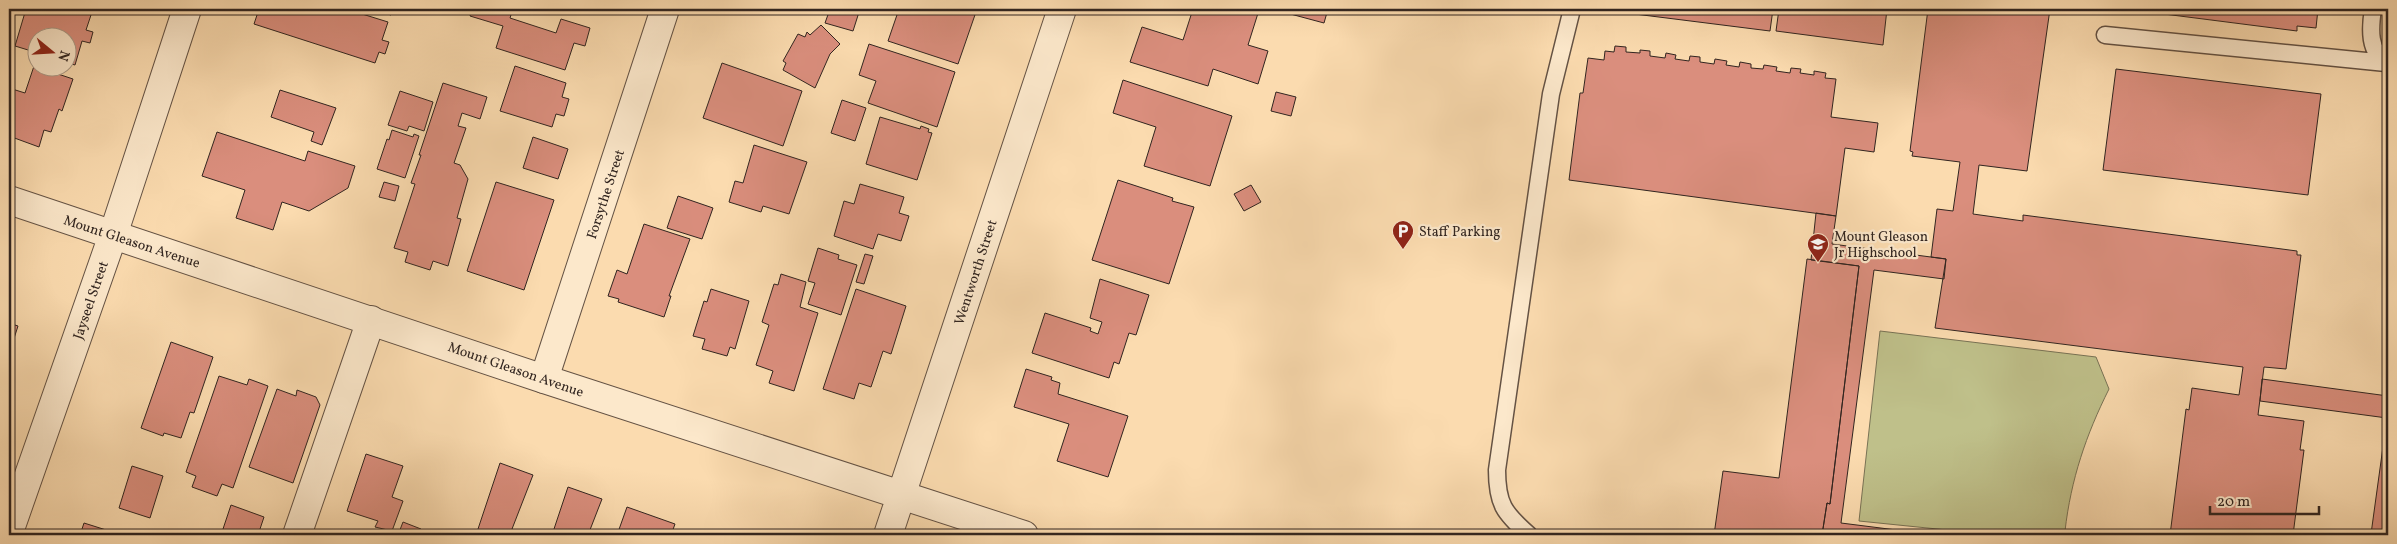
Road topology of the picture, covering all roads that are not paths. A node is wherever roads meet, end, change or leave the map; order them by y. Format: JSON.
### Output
{"nodes":[{"id":1,"x":187,"y":9,"type":"edge"},
{"id":2,"x":665,"y":9,"type":"edge"},
{"id":3,"x":1062,"y":9,"type":"edge"},
{"id":4,"x":1572,"y":9,"type":"edge"},
{"id":5,"x":2372,"y":9,"type":"edge"},
{"id":6,"x":2105,"y":35,"type":"dead end"},
{"id":7,"x":2387,"y":63,"type":"edge"},
{"id":8,"x":9,"y":200,"type":"edge"},
{"id":9,"x":113,"y":235,"type":"junction"},
{"id":10,"x":372,"y":320,"type":"junction"},
{"id":11,"x":544,"y":379,"type":"junction"},
{"id":12,"x":901,"y":497,"type":"junction"},
{"id":13,"x":9,"y":532,"type":"edge"},
{"id":14,"x":297,"y":535,"type":"edge"},
{"id":15,"x":888,"y":535,"type":"edge"},
{"id":16,"x":1024,"y":535,"type":"edge"},
{"id":17,"x":1529,"y":535,"type":"edge"}],
"edges":[{"from":1,"to":9,"type":"street","name":"Jayseel Street"},
{"from":2,"to":11,"type":"street","name":"Forsythe Street"},
{"from":3,"to":12,"type":"street","name":"Wentworth Street"},
{"from":4,"to":17,"type":"lane"},
{"from":5,"to":7,"type":"lane"},
{"from":6,"to":7,"type":"lane"},
{"from":8,"to":9,"type":"street","name":"Mount Gleason Avenue"},
{"from":9,"to":10,"type":"street","name":"Mount Gleason Avenue"},
{"from":9,"to":13,"type":"street","name":"Jayseel Street"},
{"from":10,"to":11,"type":"street","name":"Mount Gleason Avenue"},
{"from":10,"to":14,"type":"street"},
{"from":11,"to":12,"type":"street","name":"Mount Gleason Avenue"},
{"from":12,"to":15,"type":"street","name":"Wentworth Street"},
{"from":12,"to":16,"type":"street","name":"Mount Gleason Avenue"}]}
